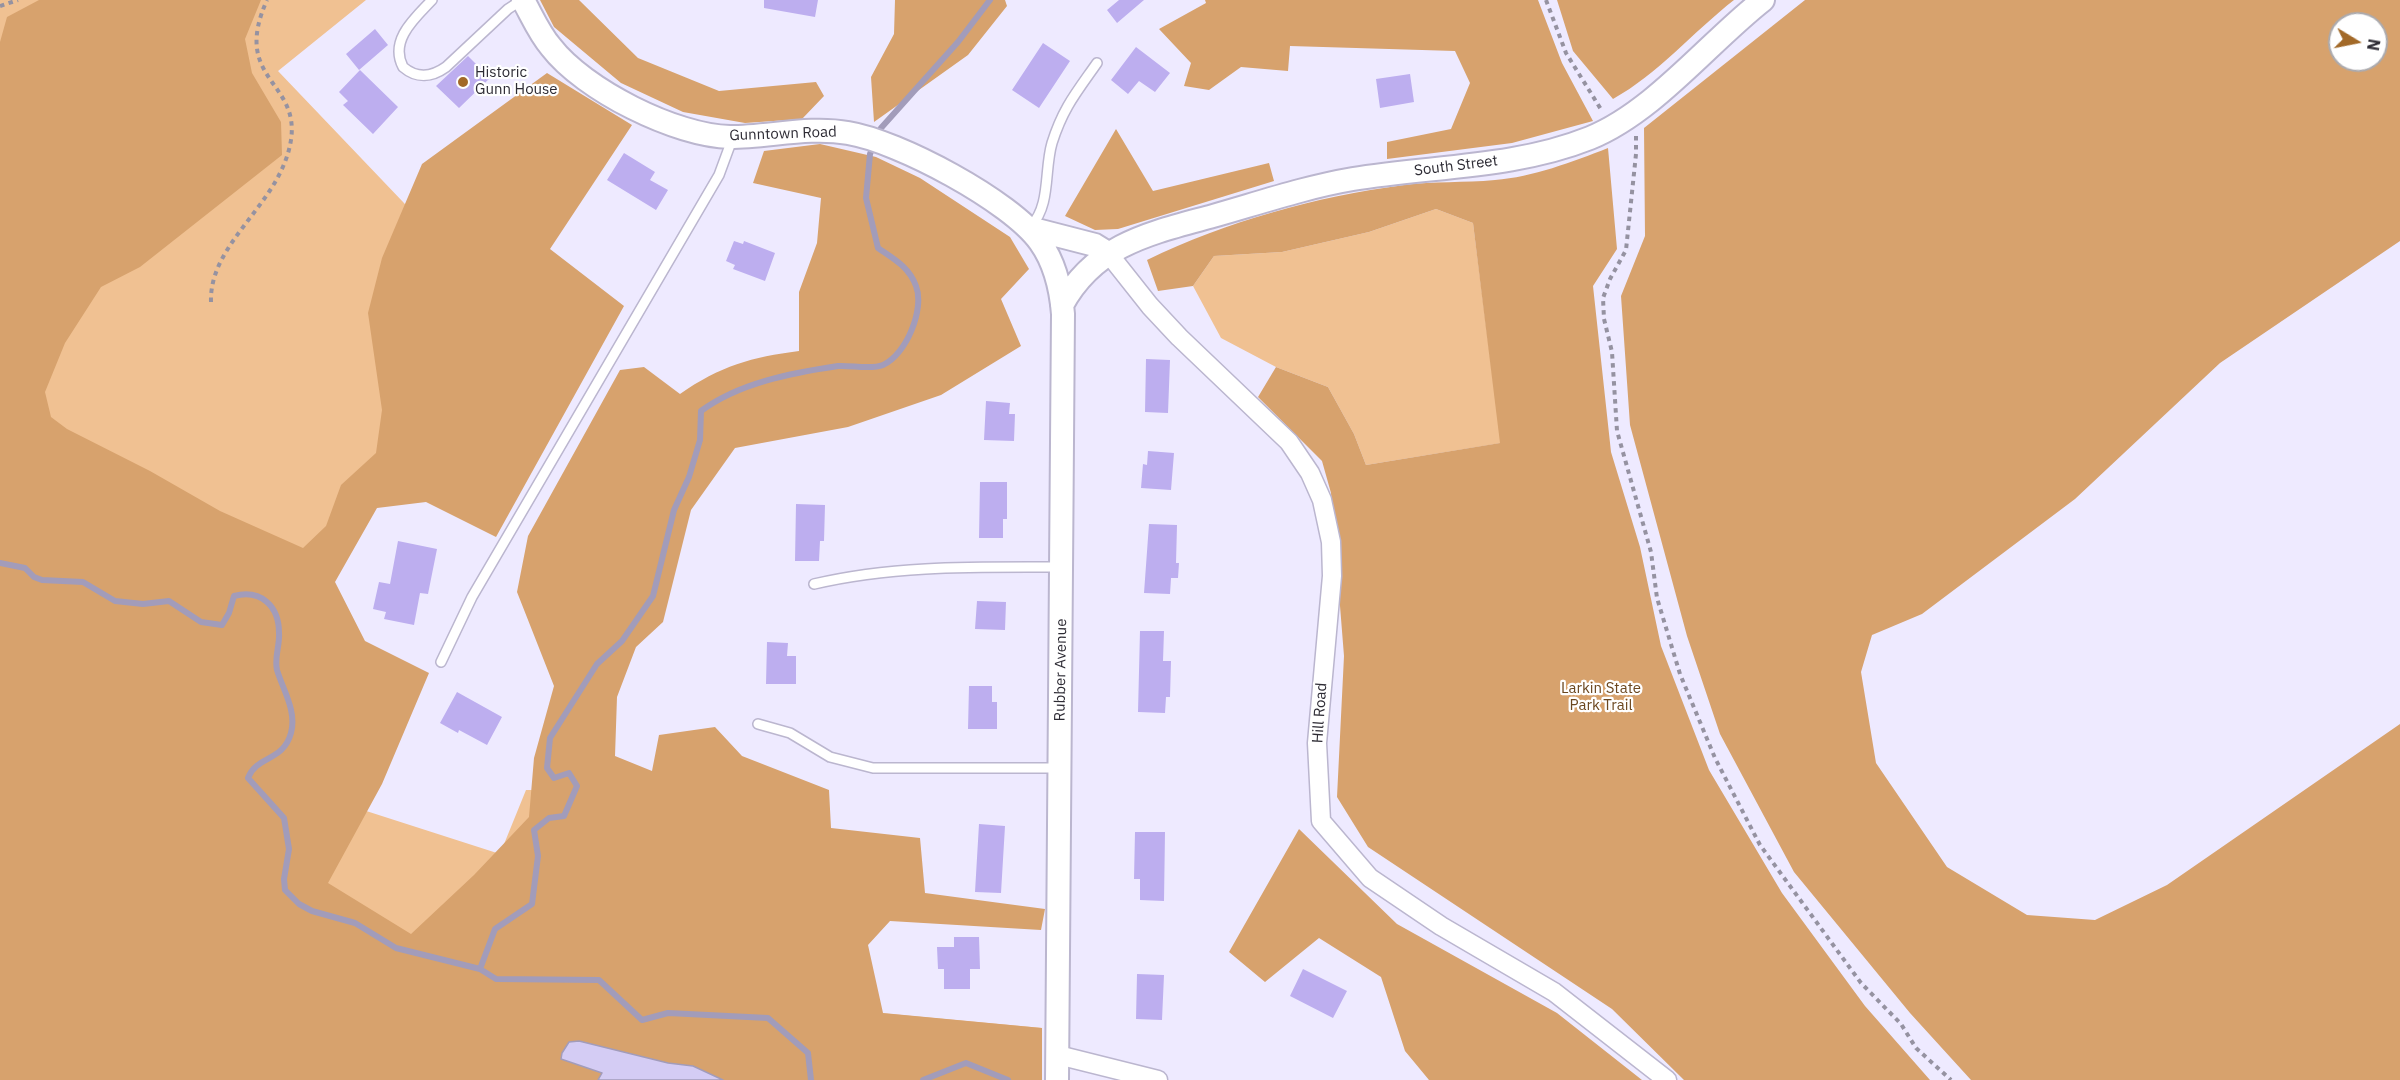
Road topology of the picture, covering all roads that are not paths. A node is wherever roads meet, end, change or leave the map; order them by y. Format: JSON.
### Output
{"nodes":[{"id":1,"x":432,"y":0,"type":"edge"},
{"id":2,"x":523,"y":0,"type":"edge"},
{"id":3,"x":1763,"y":0,"type":"edge"},
{"id":4,"x":1097,"y":63,"type":"dead end"},
{"id":5,"x":733,"y":137,"type":"junction"},
{"id":6,"x":1029,"y":228,"type":"junction"},
{"id":7,"x":1108,"y":253,"type":"junction"},
{"id":8,"x":1051,"y":262,"type":"joint"},
{"id":9,"x":1062,"y":305,"type":"junction"},
{"id":10,"x":1063,"y":567,"type":"junction"},
{"id":11,"x":814,"y":584,"type":"dead end"},
{"id":12,"x":441,"y":662,"type":"dead end"},
{"id":13,"x":758,"y":724,"type":"dead end"},
{"id":14,"x":1060,"y":768,"type":"junction"},
{"id":15,"x":1058,"y":1055,"type":"junction"},
{"id":16,"x":1057,"y":1080,"type":"edge"},
{"id":17,"x":1158,"y":1080,"type":"edge"},
{"id":18,"x":1667,"y":1080,"type":"edge"}],
"edges":[{"from":1,"to":2,"type":"lane"},
{"from":2,"to":5,"type":"street","name":"Gunntown Road"},
{"from":3,"to":7,"type":"street","name":"South Street"},
{"from":4,"to":6,"type":"lane"},
{"from":5,"to":6,"type":"street","name":"Gunntown Road"},
{"from":5,"to":12,"type":"lane"},
{"from":6,"to":7,"type":"street"},
{"from":6,"to":8,"type":"street","name":"Gunntown Road"},
{"from":7,"to":9,"type":"street","name":"South Street"},
{"from":7,"to":18,"type":"street","name":"Hill Road"},
{"from":8,"to":9,"type":"street","name":"Rubber Avenue"},
{"from":9,"to":10,"type":"street","name":"Rubber Avenue"},
{"from":10,"to":11,"type":"lane"},
{"from":10,"to":14,"type":"street","name":"Rubber Avenue"},
{"from":13,"to":14,"type":"lane"},
{"from":14,"to":15,"type":"street","name":"Rubber Avenue"},
{"from":15,"to":16,"type":"street","name":"Rubber Avenue"},
{"from":15,"to":17,"type":"street"}]}
